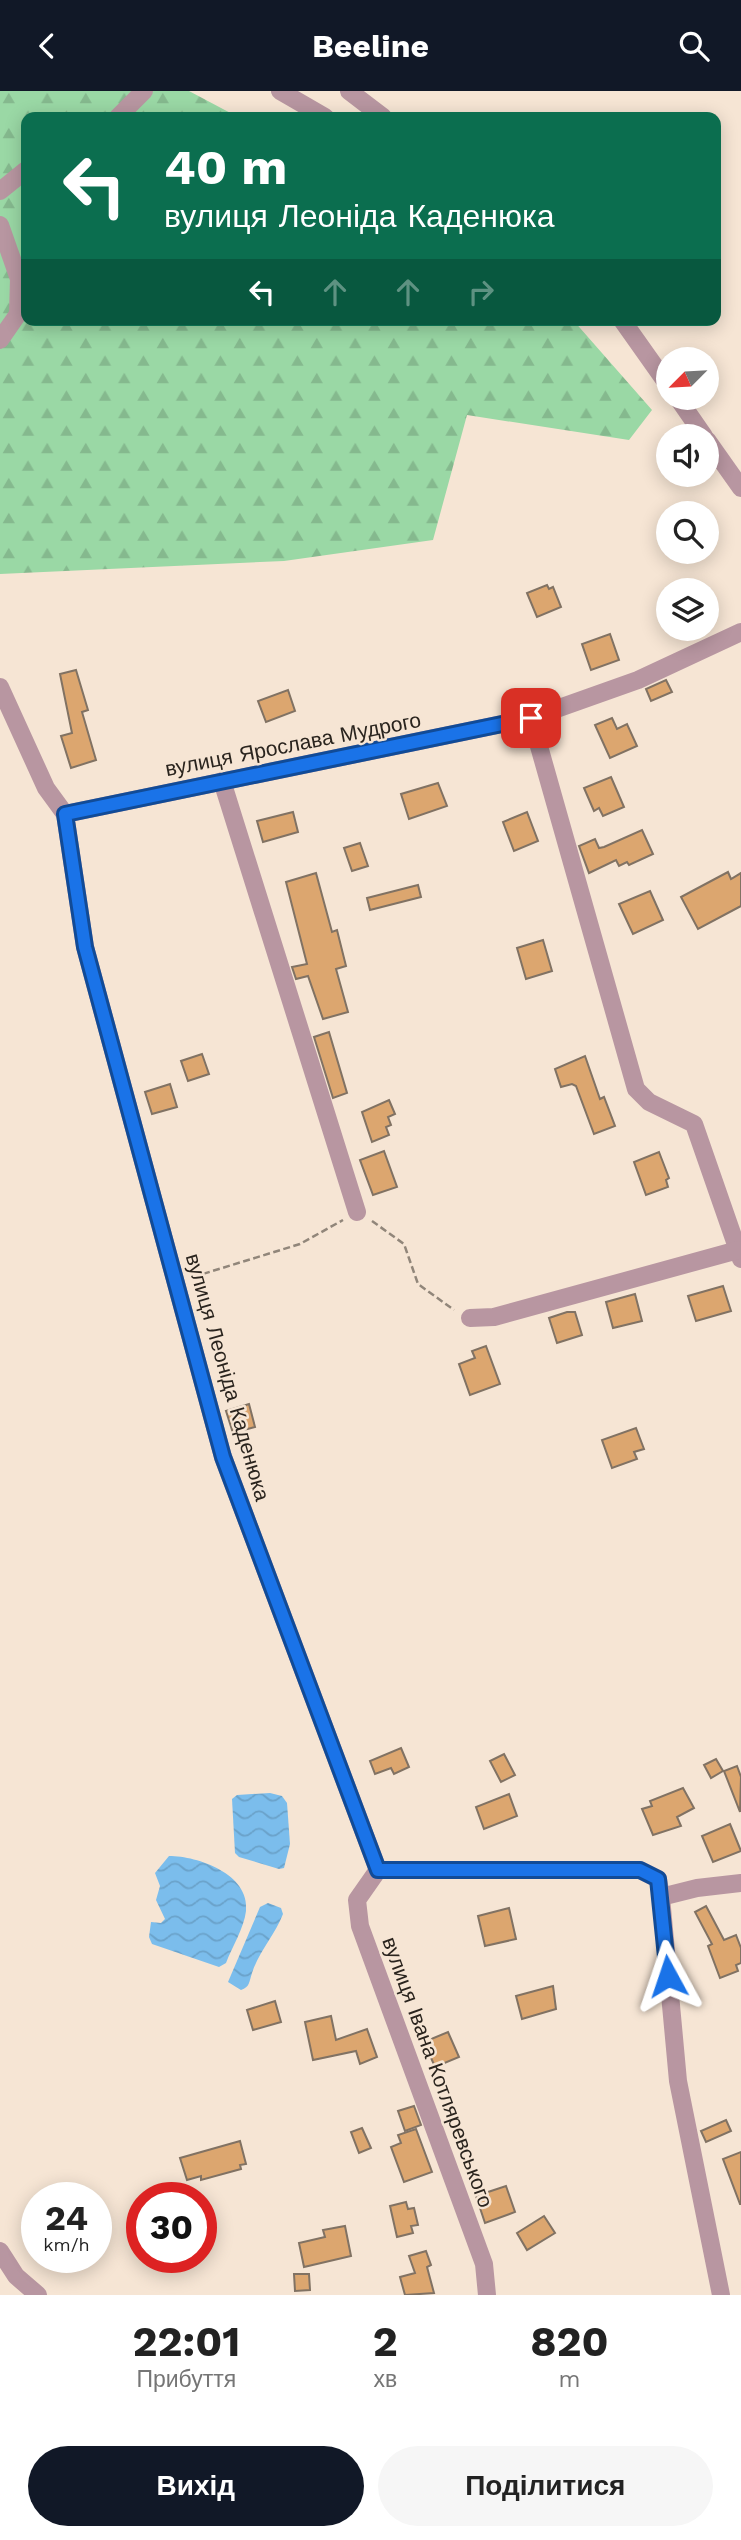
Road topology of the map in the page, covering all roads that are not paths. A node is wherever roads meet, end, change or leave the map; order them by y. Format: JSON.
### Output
{"nodes":[{"id":1,"x":144,"y":91,"type":"edge"},
{"id":2,"x":280,"y":91,"type":"edge"},
{"id":3,"x":349,"y":91,"type":"edge"},
{"id":4,"x":123,"y":112,"type":"edge"},
{"id":5,"x":316,"y":112,"type":"edge"},
{"id":6,"x":376,"y":112,"type":"edge"},
{"id":7,"x":21,"y":174,"type":"edge"},
{"id":8,"x":0,"y":191,"type":"edge"},
{"id":9,"x":0,"y":225,"type":"edge"},
{"id":10,"x":626,"y":326,"type":"edge"},
{"id":11,"x":0,"y":340,"type":"edge"},
{"id":12,"x":656,"y":369,"type":"edge"},
{"id":13,"x":719,"y":457,"type":"edge"},
{"id":14,"x":741,"y":488,"type":"edge"},
{"id":15,"x":741,"y":632,"type":"edge"},
{"id":16,"x":0,"y":687,"type":"edge"},
{"id":17,"x":531,"y":718,"type":"junction"},
{"id":18,"x":222,"y":781,"type":"junction"},
{"id":19,"x":65,"y":814,"type":"junction"},
{"id":20,"x":357,"y":1212,"type":"road end"},
{"id":21,"x":739,"y":1254,"type":"edge"},
{"id":22,"x":470,"y":1318,"type":"road end"},
{"id":23,"x":378,"y":1870,"type":"junction"},
{"id":24,"x":741,"y":1883,"type":"edge"},
{"id":25,"x":662,"y":1897,"type":"junction"},
{"id":26,"x":0,"y":2251,"type":"edge"},
{"id":27,"x":38,"y":2295,"type":"edge"},
{"id":28,"x":487,"y":2295,"type":"edge"},
{"id":29,"x":721,"y":2295,"type":"edge"}],
"edges":[{"from":1,"to":4,"type":"street"},
{"from":2,"to":5,"type":"street"},
{"from":3,"to":6,"type":"street"},
{"from":7,"to":8,"type":"street"},
{"from":9,"to":11,"type":"street"},
{"from":10,"to":12,"type":"street"},
{"from":13,"to":14,"type":"street"},
{"from":15,"to":17,"type":"street","name":"вулиця Ярослава Мудрого"},
{"from":16,"to":19,"type":"street","name":"вулиця Леоніда Каденюка"},
{"from":17,"to":18,"type":"street","name":"вулиця Ярослава Мудрого"},
{"from":17,"to":21,"type":"street"},
{"from":18,"to":19,"type":"street","name":"вулиця Ярослава Мудрого"},
{"from":18,"to":20,"type":"street"},
{"from":19,"to":23,"type":"street","name":"вулиця Леоніда Каденюка"},
{"from":21,"to":22,"type":"street"},
{"from":23,"to":25,"type":"street"},
{"from":23,"to":28,"type":"street","name":"вулиця Івана Котляревського"},
{"from":24,"to":25,"type":"street"},
{"from":25,"to":29,"type":"street"},
{"from":26,"to":27,"type":"street"}]}
